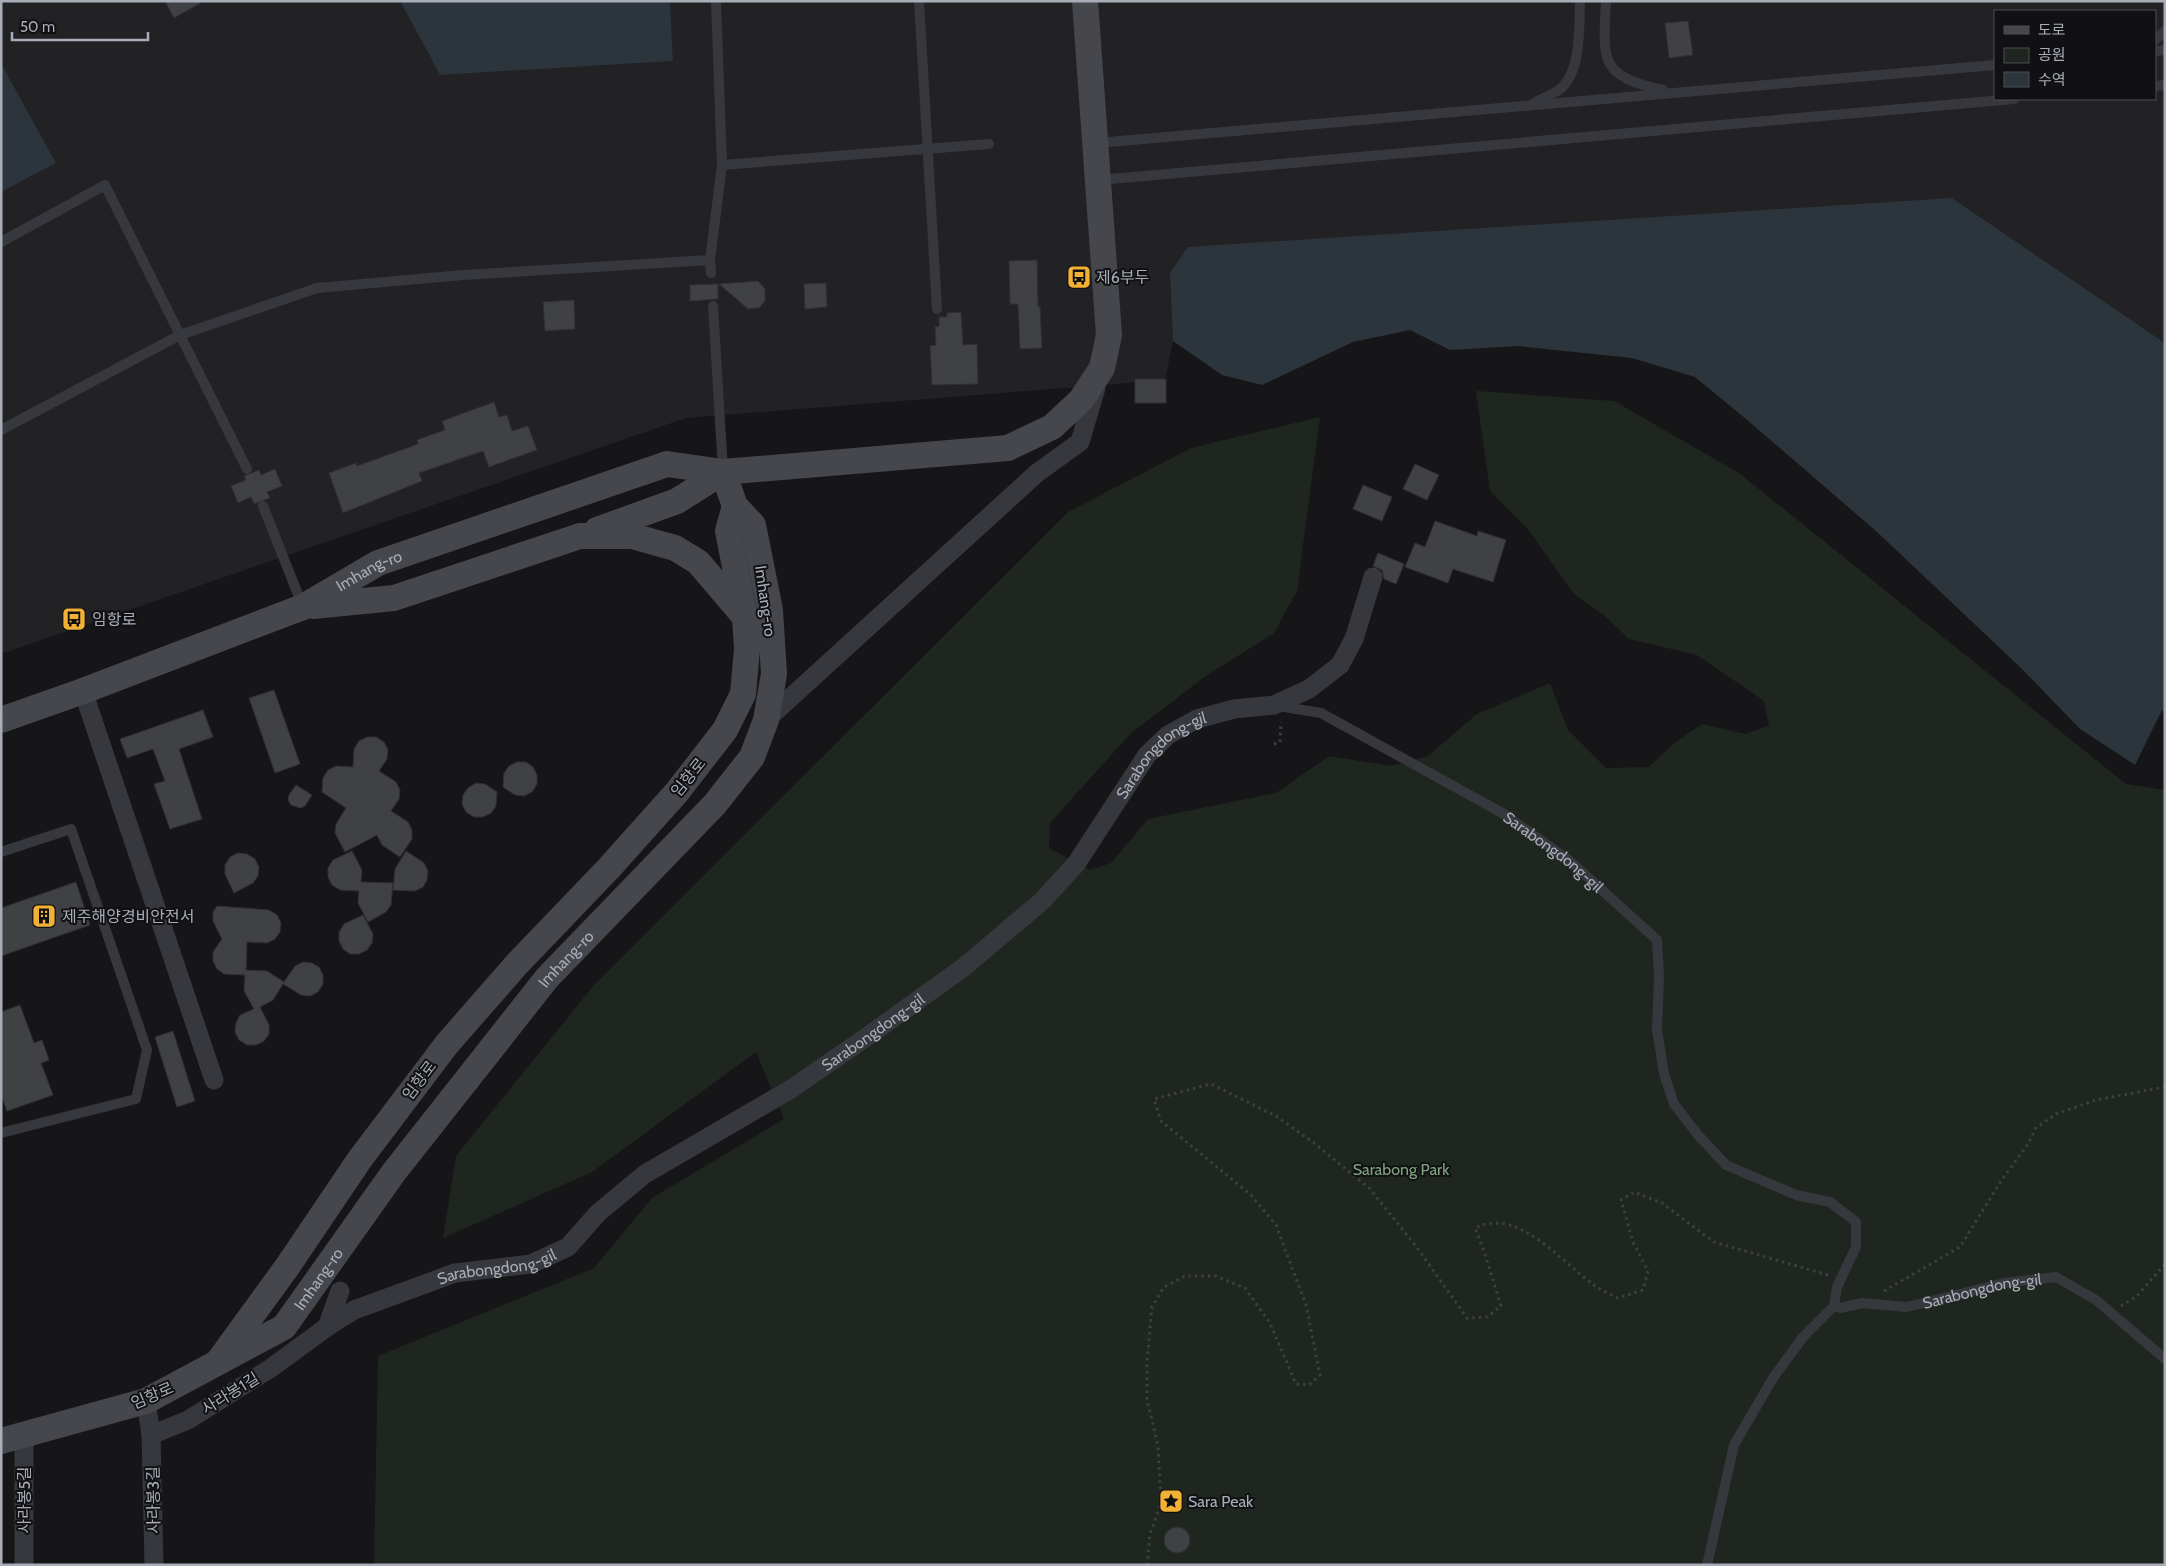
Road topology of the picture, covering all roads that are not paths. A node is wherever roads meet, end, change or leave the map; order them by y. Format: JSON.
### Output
{"nodes":[{"id":1,"x":716,"y":1,"type":"edge"},
{"id":2,"x":919,"y":1,"type":"edge"},
{"id":3,"x":1084,"y":1,"type":"edge"},
{"id":4,"x":1580,"y":1,"type":"edge"},
{"id":5,"x":1606,"y":1,"type":"edge"},
{"id":6,"x":2165,"y":30,"type":"edge"},
{"id":7,"x":2156,"y":39,"type":"edge"},
{"id":8,"x":1994,"y":65,"type":"edge"},
{"id":9,"x":1674,"y":93,"type":"junction"},
{"id":10,"x":2003,"y":100,"type":"edge"},
{"id":11,"x":1528,"y":106,"type":"junction"},
{"id":12,"x":1096,"y":143,"type":"junction"},
{"id":13,"x":989,"y":144,"type":"dead end"},
{"id":14,"x":928,"y":149,"type":"junction"},
{"id":15,"x":722,"y":165,"type":"junction"},
{"id":16,"x":1099,"y":180,"type":"junction"},
{"id":17,"x":1,"y":242,"type":"edge"},
{"id":18,"x":710,"y":260,"type":"junction"},
{"id":19,"x":711,"y":273,"type":"dead end"},
{"id":20,"x":713,"y":306,"type":"dead end"},
{"id":21,"x":937,"y":309,"type":"dead end"},
{"id":22,"x":180,"y":335,"type":"junction"},
{"id":23,"x":1102,"y":368,"type":"junction"},
{"id":24,"x":1,"y":430,"type":"edge"},
{"id":25,"x":247,"y":470,"type":"dead end"},
{"id":26,"x":723,"y":472,"type":"junction"},
{"id":27,"x":263,"y":506,"type":"dead end"},
{"id":28,"x":735,"y":506,"type":"junction"},
{"id":29,"x":580,"y":536,"type":"junction"},
{"id":30,"x":1372,"y":576,"type":"dead end"},
{"id":31,"x":303,"y":607,"type":"junction"},
{"id":32,"x":745,"y":617,"type":"junction"},
{"id":33,"x":83,"y":692,"type":"junction"},
{"id":34,"x":1278,"y":706,"type":"junction"},
{"id":35,"x":1,"y":720,"type":"edge"},
{"id":36,"x":766,"y":720,"type":"junction"},
{"id":37,"x":1,"y":852,"type":"edge"},
{"id":38,"x":214,"y":1080,"type":"dead end"},
{"id":39,"x":1,"y":1133,"type":"edge"},
{"id":40,"x":340,"y":1291,"type":"dead end"},
{"id":41,"x":1834,"y":1306,"type":"junction"},
{"id":42,"x":327,"y":1327,"type":"junction"},
{"id":43,"x":305,"y":1344,"type":"joint"},
{"id":44,"x":2165,"y":1359,"type":"edge"},
{"id":45,"x":218,"y":1362,"type":"junction"},
{"id":46,"x":146,"y":1401,"type":"junction"},
{"id":47,"x":151,"y":1435,"type":"junction"},
{"id":48,"x":13,"y":1438,"type":"edge"},
{"id":49,"x":24,"y":1565,"type":"edge"},
{"id":50,"x":154,"y":1565,"type":"edge"},
{"id":51,"x":1707,"y":1565,"type":"edge"}],
"edges":[{"from":1,"to":15,"type":"lane"},
{"from":2,"to":14,"type":"lane"},
{"from":3,"to":12,"type":"main road"},
{"from":4,"to":11,"type":"lane"},
{"from":5,"to":9,"type":"lane"},
{"from":6,"to":7,"type":"lane"},
{"from":8,"to":9,"type":"lane"},
{"from":9,"to":11,"type":"lane"},
{"from":10,"to":16,"type":"lane"},
{"from":11,"to":12,"type":"lane"},
{"from":12,"to":16,"type":"main road"},
{"from":13,"to":14,"type":"lane"},
{"from":14,"to":15,"type":"lane"},
{"from":14,"to":21,"type":"lane"},
{"from":15,"to":18,"type":"lane"},
{"from":16,"to":23,"type":"main road"},
{"from":17,"to":22,"type":"lane"},
{"from":18,"to":19,"type":"lane"},
{"from":18,"to":22,"type":"lane"},
{"from":20,"to":26,"type":"lane"},
{"from":22,"to":24,"type":"lane"},
{"from":22,"to":25,"type":"lane"},
{"from":23,"to":26,"type":"main road"},
{"from":23,"to":36,"type":"street"},
{"from":26,"to":28,"type":"main road","name":"Imhang-ro"},
{"from":26,"to":29,"type":"main road"},
{"from":26,"to":31,"type":"main road","name":"Imhang-ro"},
{"from":27,"to":31,"type":"lane"},
{"from":28,"to":32,"type":"main road","name":"Imhang-ro"},
{"from":28,"to":36,"type":"main road","name":"Imhang-ro"},
{"from":29,"to":31,"type":"main road"},
{"from":29,"to":32,"type":"main road"},
{"from":30,"to":34,"type":"street"},
{"from":31,"to":33,"type":"main road"},
{"from":32,"to":45,"type":"main road","name":"임항로"},
{"from":33,"to":35,"type":"main road"},
{"from":33,"to":38,"type":"street"},
{"from":34,"to":41,"type":"lane","name":"Sarabongdong-gil"},
{"from":34,"to":42,"type":"street","name":"Sarabongdong-gil"},
{"from":36,"to":45,"type":"main road","name":"Imhang-ro"},
{"from":37,"to":39,"type":"lane"},
{"from":40,"to":42,"type":"street"},
{"from":41,"to":44,"type":"lane","name":"Sarabongdong-gil"},
{"from":41,"to":51,"type":"lane"},
{"from":42,"to":43,"type":"street","name":"Sarabongdong-gil"},
{"from":43,"to":47,"type":"street","name":"사라봉1길"},
{"from":45,"to":46,"type":"main road","name":"임항로"},
{"from":46,"to":47,"type":"street","name":"사라봉3길"},
{"from":46,"to":48,"type":"main road","name":"임항로"},
{"from":47,"to":50,"type":"street","name":"사라봉3길"},
{"from":48,"to":49,"type":"street","name":"사라봉5길"}]}
